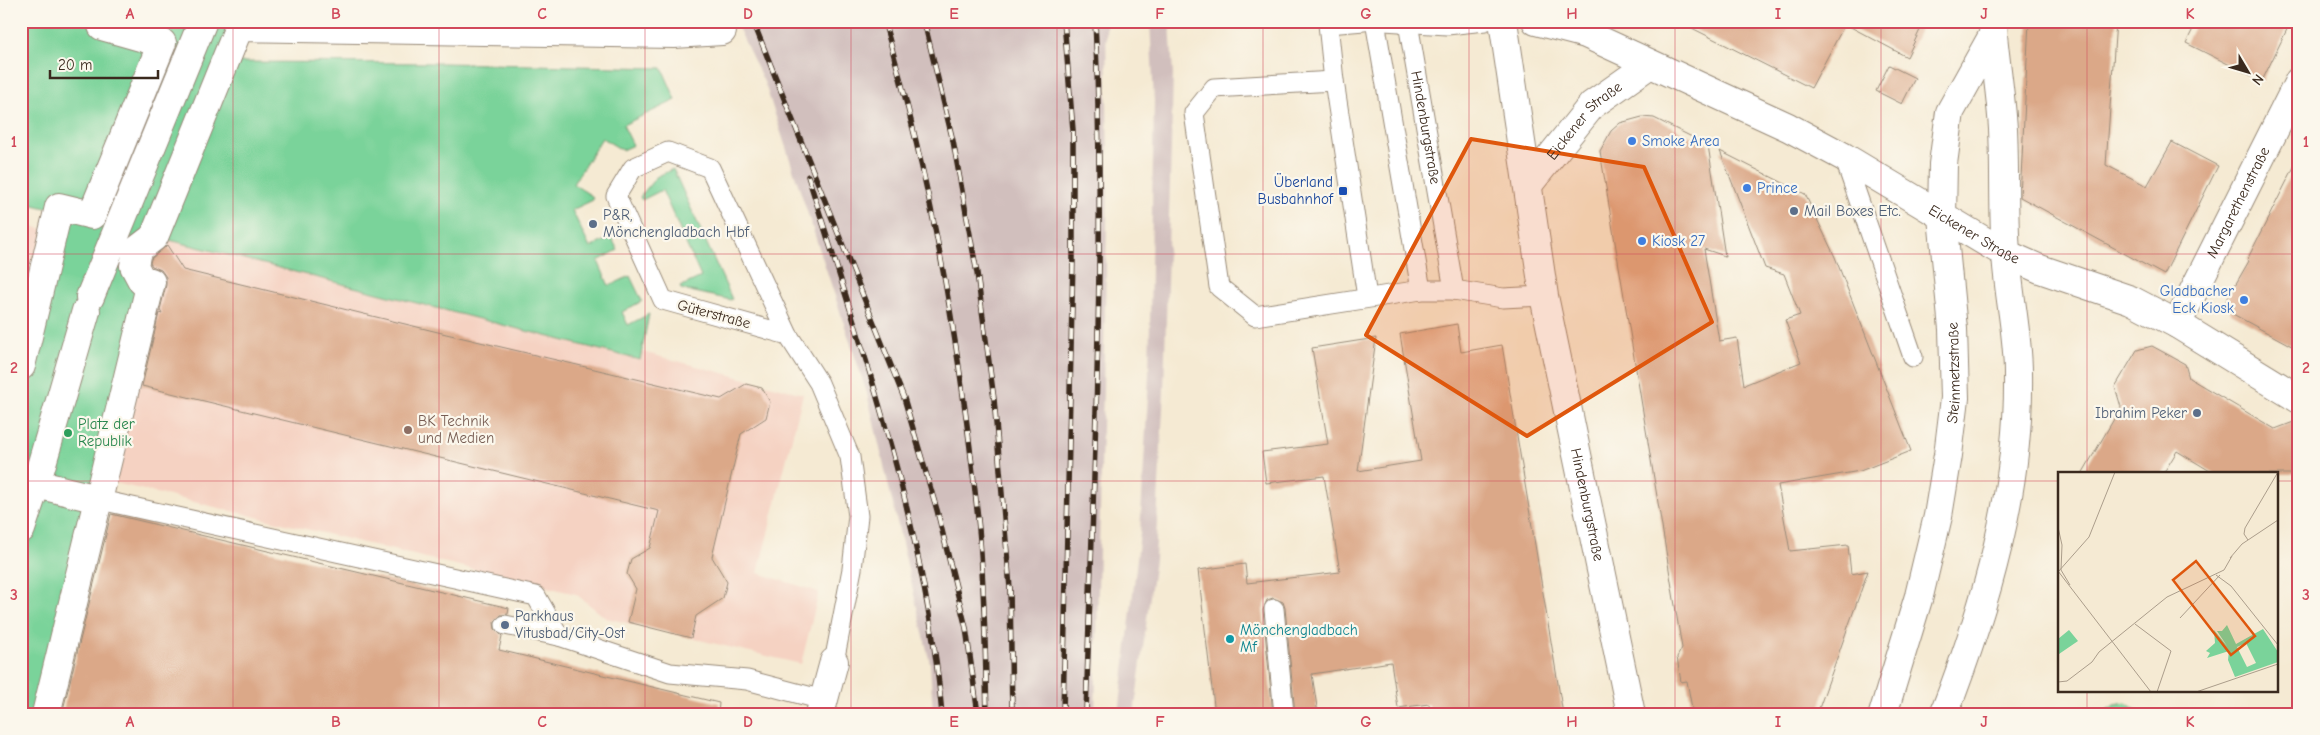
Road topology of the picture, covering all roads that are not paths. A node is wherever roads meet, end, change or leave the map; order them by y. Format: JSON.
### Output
{"nodes":[{"id":1,"x":104,"y":21,"type":"edge"},
{"id":2,"x":203,"y":21,"type":"edge"},
{"id":3,"x":722,"y":21,"type":"edge"},
{"id":4,"x":1364,"y":21,"type":"edge"},
{"id":5,"x":1375,"y":21,"type":"edge"},
{"id":6,"x":1384,"y":21,"type":"edge"},
{"id":7,"x":1486,"y":21,"type":"edge"},
{"id":8,"x":1503,"y":21,"type":"edge"},
{"id":9,"x":1509,"y":21,"type":"edge"},
{"id":10,"x":1536,"y":21,"type":"edge"},
{"id":11,"x":1408,"y":24,"type":"junction"},
{"id":12,"x":1993,"y":28,"type":"edge"},
{"id":13,"x":1650,"y":64,"type":"junction"},
{"id":14,"x":1334,"y":81,"type":"junction"},
{"id":15,"x":2299,"y":81,"type":"edge"},
{"id":16,"x":1844,"y":157,"type":"junction"},
{"id":17,"x":1528,"y":185,"type":"junction"},
{"id":18,"x":1942,"y":217,"type":"junction"},
{"id":19,"x":57,"y":219,"type":"junction"},
{"id":20,"x":118,"y":230,"type":"junction"},
{"id":21,"x":2006,"y":254,"type":"junction"},
{"id":22,"x":1420,"y":290,"type":"junction"},
{"id":23,"x":1454,"y":290,"type":"junction"},
{"id":24,"x":1544,"y":296,"type":"junction"},
{"id":25,"x":1367,"y":297,"type":"junction"},
{"id":26,"x":2177,"y":324,"type":"junction"},
{"id":27,"x":788,"y":335,"type":"junction"},
{"id":28,"x":1913,"y":357,"type":"dead end"},
{"id":29,"x":21,"y":366,"type":"edge"},
{"id":30,"x":2299,"y":399,"type":"edge"},
{"id":31,"x":36,"y":484,"type":"junction"},
{"id":32,"x":102,"y":500,"type":"junction"},
{"id":33,"x":21,"y":529,"type":"edge"},
{"id":34,"x":1274,"y":609,"type":"dead end"},
{"id":35,"x":505,"y":625,"type":"dead end"},
{"id":36,"x":559,"y":636,"type":"junction"},
{"id":37,"x":834,"y":662,"type":"joint"},
{"id":38,"x":822,"y":707,"type":"edge"},
{"id":39,"x":46,"y":714,"type":"edge"},
{"id":40,"x":1284,"y":714,"type":"edge"},
{"id":41,"x":1631,"y":714,"type":"edge"},
{"id":42,"x":1883,"y":714,"type":"edge"},
{"id":43,"x":1944,"y":714,"type":"edge"}],
"edges":[{"from":1,"to":19,"type":"street"},
{"from":2,"to":20,"type":"street"},
{"from":3,"to":32,"type":"street"},
{"from":4,"to":14,"type":"lane"},
{"from":5,"to":22,"type":"lane"},
{"from":6,"to":11,"type":"lane"},
{"from":7,"to":11,"type":"lane"},
{"from":8,"to":17,"type":"street","name":"Hindenburgstraße"},
{"from":9,"to":13,"type":"street","name":"Eickener Straße"},
{"from":10,"to":13,"type":"street","name":"Eickener Straße"},
{"from":11,"to":23,"type":"lane","name":"Hindenburgstraße"},
{"from":12,"to":18,"type":"street","name":"Steinmetzstraße"},
{"from":12,"to":21,"type":"street","name":"Steinmetzstraße"},
{"from":13,"to":16,"type":"street","name":"Eickener Straße"},
{"from":13,"to":17,"type":"street","name":"Eickener Straße"},
{"from":14,"to":25,"type":"lane"},
{"from":14,"to":25,"type":"lane"},
{"from":15,"to":26,"type":"street","name":"Margarethenstraße"},
{"from":16,"to":18,"type":"street","name":"Eickener Straße"},
{"from":16,"to":28,"type":"lane"},
{"from":17,"to":24,"type":"street","name":"Hindenburgstraße"},
{"from":18,"to":21,"type":"street","name":"Eickener Straße"},
{"from":18,"to":42,"type":"street","name":"Steinmetzstraße"},
{"from":19,"to":20,"type":"street"},
{"from":19,"to":29,"type":"street"},
{"from":20,"to":31,"type":"street"},
{"from":21,"to":26,"type":"street","name":"Eickener Straße"},
{"from":21,"to":43,"type":"street","name":"Steinmetzstraße"},
{"from":22,"to":23,"type":"lane"},
{"from":22,"to":25,"type":"lane"},
{"from":23,"to":24,"type":"lane"},
{"from":24,"to":41,"type":"street","name":"Hindenburgstraße"},
{"from":26,"to":30,"type":"street","name":"Eickener Straße"},
{"from":27,"to":27,"type":"lane","name":"Güterstraße"},
{"from":27,"to":37,"type":"lane","name":"Güterstraße"},
{"from":31,"to":32,"type":"street"},
{"from":31,"to":33,"type":"street"},
{"from":32,"to":36,"type":"lane"},
{"from":32,"to":39,"type":"street"},
{"from":34,"to":40,"type":"lane"},
{"from":35,"to":36,"type":"lane"},
{"from":36,"to":38,"type":"lane"},
{"from":37,"to":38,"type":"street","name":"Güterstraße"}]}
